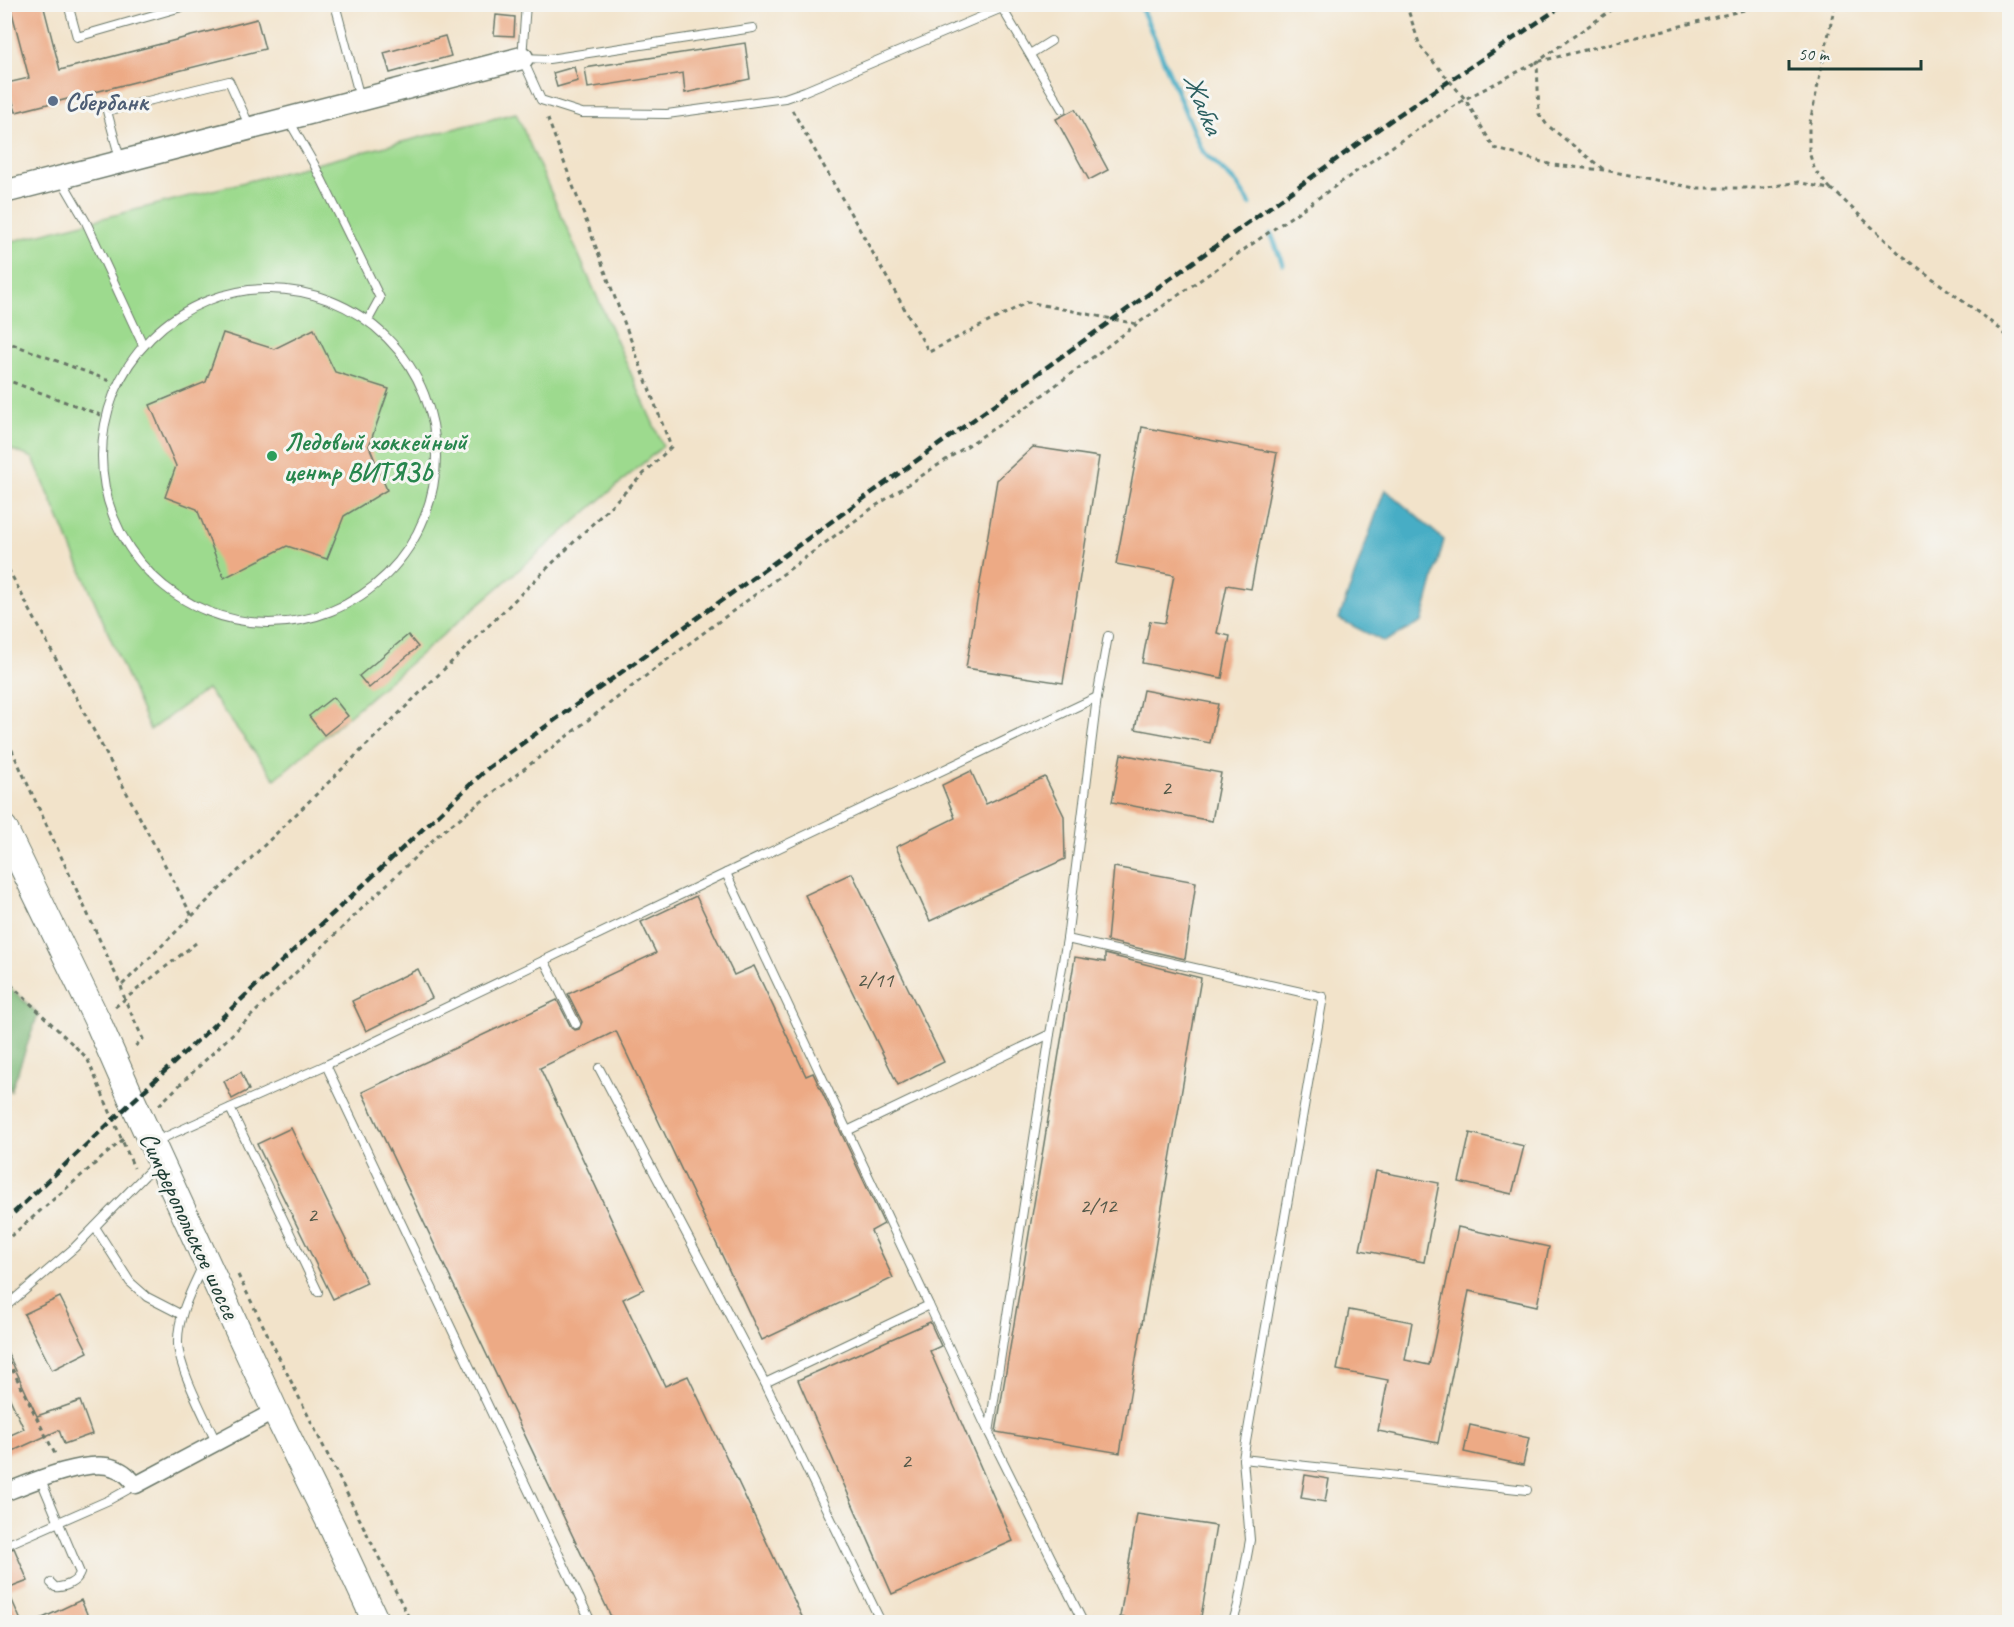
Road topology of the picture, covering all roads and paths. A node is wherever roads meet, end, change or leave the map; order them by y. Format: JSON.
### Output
{"nodes":[{"id":1,"x":68,"y":4,"type":"edge"},
{"id":2,"x":192,"y":4,"type":"edge"},
{"id":3,"x":335,"y":4,"type":"edge"},
{"id":4,"x":526,"y":4,"type":"edge"},
{"id":5,"x":1406,"y":4,"type":"edge"},
{"id":6,"x":1620,"y":4,"type":"edge"},
{"id":7,"x":1768,"y":4,"type":"edge"},
{"id":8,"x":1835,"y":4,"type":"edge"},
{"id":9,"x":753,"y":28,"type":"dead end"},
{"id":10,"x":1051,"y":41,"type":"dead end"},
{"id":11,"x":1029,"y":54,"type":"junction"},
{"id":12,"x":522,"y":58,"type":"junction"},
{"id":13,"x":1537,"y":62,"type":"junction"},
{"id":14,"x":785,"y":98,"type":"junction"},
{"id":15,"x":360,"y":99,"type":"junction"},
{"id":16,"x":1465,"y":99,"type":"junction"},
{"id":17,"x":541,"y":100,"type":"junction"},
{"id":18,"x":1062,"y":110,"type":"dead end"},
{"id":19,"x":288,"y":119,"type":"junction"},
{"id":20,"x":251,"y":129,"type":"junction"},
{"id":21,"x":121,"y":163,"type":"junction"},
{"id":22,"x":1604,"y":170,"type":"junction"},
{"id":23,"x":61,"y":179,"type":"junction"},
{"id":24,"x":1833,"y":190,"type":"junction"},
{"id":25,"x":4,"y":192,"type":"edge"},
{"id":26,"x":368,"y":320,"type":"junction"},
{"id":27,"x":1137,"y":324,"type":"junction"},
{"id":28,"x":2010,"y":339,"type":"edge"},
{"id":29,"x":4,"y":341,"type":"edge"},
{"id":30,"x":143,"y":345,"type":"junction"},
{"id":31,"x":4,"y":380,"type":"edge"},
{"id":32,"x":118,"y":384,"type":"junction"},
{"id":33,"x":106,"y":417,"type":"junction"},
{"id":34,"x":4,"y":561,"type":"edge"},
{"id":35,"x":1108,"y":636,"type":"dead end"},
{"id":36,"x":1097,"y":697,"type":"junction"},
{"id":37,"x":4,"y":733,"type":"edge"},
{"id":38,"x":4,"y":828,"type":"edge"},
{"id":39,"x":726,"y":873,"type":"junction"},
{"id":40,"x":192,"y":916,"type":"junction"},
{"id":41,"x":1067,"y":939,"type":"junction"},
{"id":42,"x":196,"y":943,"type":"dead end"},
{"id":43,"x":544,"y":960,"type":"junction"},
{"id":44,"x":4,"y":978,"type":"edge"},
{"id":45,"x":121,"y":986,"type":"junction"},
{"id":46,"x":125,"y":1000,"type":"junction"},
{"id":47,"x":97,"y":1020,"type":"junction"},
{"id":48,"x":576,"y":1024,"type":"dead end"},
{"id":49,"x":1050,"y":1034,"type":"junction"},
{"id":50,"x":127,"y":1053,"type":"dead end"},
{"id":51,"x":326,"y":1065,"type":"junction"},
{"id":52,"x":599,"y":1068,"type":"dead end"},
{"id":53,"x":230,"y":1108,"type":"junction"},
{"id":54,"x":847,"y":1131,"type":"junction"},
{"id":55,"x":123,"y":1140,"type":"junction"},
{"id":56,"x":151,"y":1142,"type":"junction"},
{"id":57,"x":139,"y":1181,"type":"junction"},
{"id":58,"x":94,"y":1227,"type":"junction"},
{"id":59,"x":4,"y":1242,"type":"edge"},
{"id":60,"x":206,"y":1259,"type":"junction"},
{"id":61,"x":237,"y":1273,"type":"dead end"},
{"id":62,"x":318,"y":1293,"type":"dead end"},
{"id":63,"x":929,"y":1305,"type":"junction"},
{"id":64,"x":4,"y":1308,"type":"edge"},
{"id":65,"x":182,"y":1315,"type":"junction"},
{"id":66,"x":4,"y":1353,"type":"edge"},
{"id":67,"x":765,"y":1383,"type":"junction"},
{"id":68,"x":275,"y":1411,"type":"junction"},
{"id":69,"x":989,"y":1433,"type":"junction"},
{"id":70,"x":216,"y":1442,"type":"junction"},
{"id":71,"x":1243,"y":1459,"type":"junction"},
{"id":72,"x":64,"y":1472,"type":"junction"},
{"id":73,"x":40,"y":1478,"type":"junction"},
{"id":74,"x":136,"y":1485,"type":"junction"},
{"id":75,"x":1527,"y":1490,"type":"dead end"},
{"id":76,"x":4,"y":1493,"type":"edge"},
{"id":77,"x":58,"y":1522,"type":"junction"},
{"id":78,"x":4,"y":1546,"type":"edge"},
{"id":79,"x":51,"y":1583,"type":"dead end"},
{"id":80,"x":376,"y":1623,"type":"edge"},
{"id":81,"x":411,"y":1623,"type":"edge"},
{"id":82,"x":591,"y":1623,"type":"edge"},
{"id":83,"x":881,"y":1623,"type":"edge"},
{"id":84,"x":1083,"y":1623,"type":"edge"},
{"id":85,"x":1233,"y":1623,"type":"edge"}],
"edges":[{"from":1,"to":2,"type":"lane"},
{"from":3,"to":15,"type":"lane"},
{"from":4,"to":12,"type":"lane"},
{"from":5,"to":16,"type":"path"},
{"from":6,"to":13,"type":"path"},
{"from":7,"to":13,"type":"path"},
{"from":8,"to":24,"type":"path"},
{"from":9,"to":12,"type":"lane"},
{"from":10,"to":11,"type":"lane"},
{"from":11,"to":14,"type":"lane"},
{"from":11,"to":18,"type":"lane"},
{"from":12,"to":15,"type":"street"},
{"from":12,"to":17,"type":"lane"},
{"from":13,"to":16,"type":"path"},
{"from":13,"to":22,"type":"path"},
{"from":14,"to":17,"type":"lane"},
{"from":14,"to":27,"type":"path"},
{"from":15,"to":19,"type":"street"},
{"from":16,"to":22,"type":"path"},
{"from":16,"to":27,"type":"path"},
{"from":17,"to":40,"type":"path"},
{"from":19,"to":20,"type":"street"},
{"from":19,"to":26,"type":"lane"},
{"from":20,"to":21,"type":"street"},
{"from":20,"to":21,"type":"lane"},
{"from":21,"to":23,"type":"street"},
{"from":22,"to":24,"type":"path"},
{"from":23,"to":25,"type":"street"},
{"from":23,"to":30,"type":"lane"},
{"from":24,"to":28,"type":"path"},
{"from":26,"to":30,"type":"lane"},
{"from":26,"to":33,"type":"lane"},
{"from":27,"to":56,"type":"path"},
{"from":29,"to":32,"type":"path"},
{"from":30,"to":32,"type":"lane"},
{"from":31,"to":33,"type":"path"},
{"from":32,"to":33,"type":"lane"},
{"from":34,"to":40,"type":"path"},
{"from":35,"to":36,"type":"lane"},
{"from":36,"to":39,"type":"lane"},
{"from":36,"to":41,"type":"lane"},
{"from":37,"to":45,"type":"path"},
{"from":38,"to":47,"type":"main road","name":"Симферопольское шоссе"},
{"from":39,"to":43,"type":"lane"},
{"from":39,"to":54,"type":"lane"},
{"from":40,"to":45,"type":"path"},
{"from":41,"to":49,"type":"lane"},
{"from":41,"to":71,"type":"lane"},
{"from":42,"to":46,"type":"path"},
{"from":43,"to":48,"type":"lane"},
{"from":43,"to":51,"type":"lane"},
{"from":44,"to":55,"type":"path"},
{"from":45,"to":46,"type":"path"},
{"from":46,"to":47,"type":"path"},
{"from":46,"to":50,"type":"path"},
{"from":47,"to":56,"type":"main road","name":"Симферопольское шоссе"},
{"from":49,"to":54,"type":"lane"},
{"from":49,"to":69,"type":"lane"},
{"from":51,"to":53,"type":"lane"},
{"from":51,"to":82,"type":"lane"},
{"from":52,"to":67,"type":"lane"},
{"from":53,"to":56,"type":"lane"},
{"from":53,"to":62,"type":"lane"},
{"from":54,"to":63,"type":"lane"},
{"from":55,"to":56,"type":"path"},
{"from":55,"to":57,"type":"path"},
{"from":55,"to":59,"type":"path"},
{"from":56,"to":57,"type":"lane"},
{"from":56,"to":60,"type":"main road","name":"Симферопольское шоссе"},
{"from":57,"to":58,"type":"lane"},
{"from":58,"to":64,"type":"lane"},
{"from":58,"to":65,"type":"lane"},
{"from":60,"to":65,"type":"lane"},
{"from":60,"to":68,"type":"main road","name":"Симферопольское шоссе"},
{"from":61,"to":81,"type":"path"},
{"from":63,"to":67,"type":"lane"},
{"from":63,"to":69,"type":"lane"},
{"from":65,"to":70,"type":"lane"},
{"from":66,"to":72,"type":"path"},
{"from":67,"to":83,"type":"lane"},
{"from":68,"to":70,"type":"street"},
{"from":68,"to":80,"type":"main road","name":"Симферопольское шоссе"},
{"from":69,"to":84,"type":"lane"},
{"from":70,"to":74,"type":"street"},
{"from":71,"to":75,"type":"lane"},
{"from":71,"to":85,"type":"lane"},
{"from":72,"to":73,"type":"street"},
{"from":72,"to":74,"type":"street"},
{"from":73,"to":76,"type":"street"},
{"from":73,"to":77,"type":"lane"},
{"from":74,"to":77,"type":"lane"},
{"from":77,"to":78,"type":"lane"},
{"from":77,"to":79,"type":"lane"}]}
